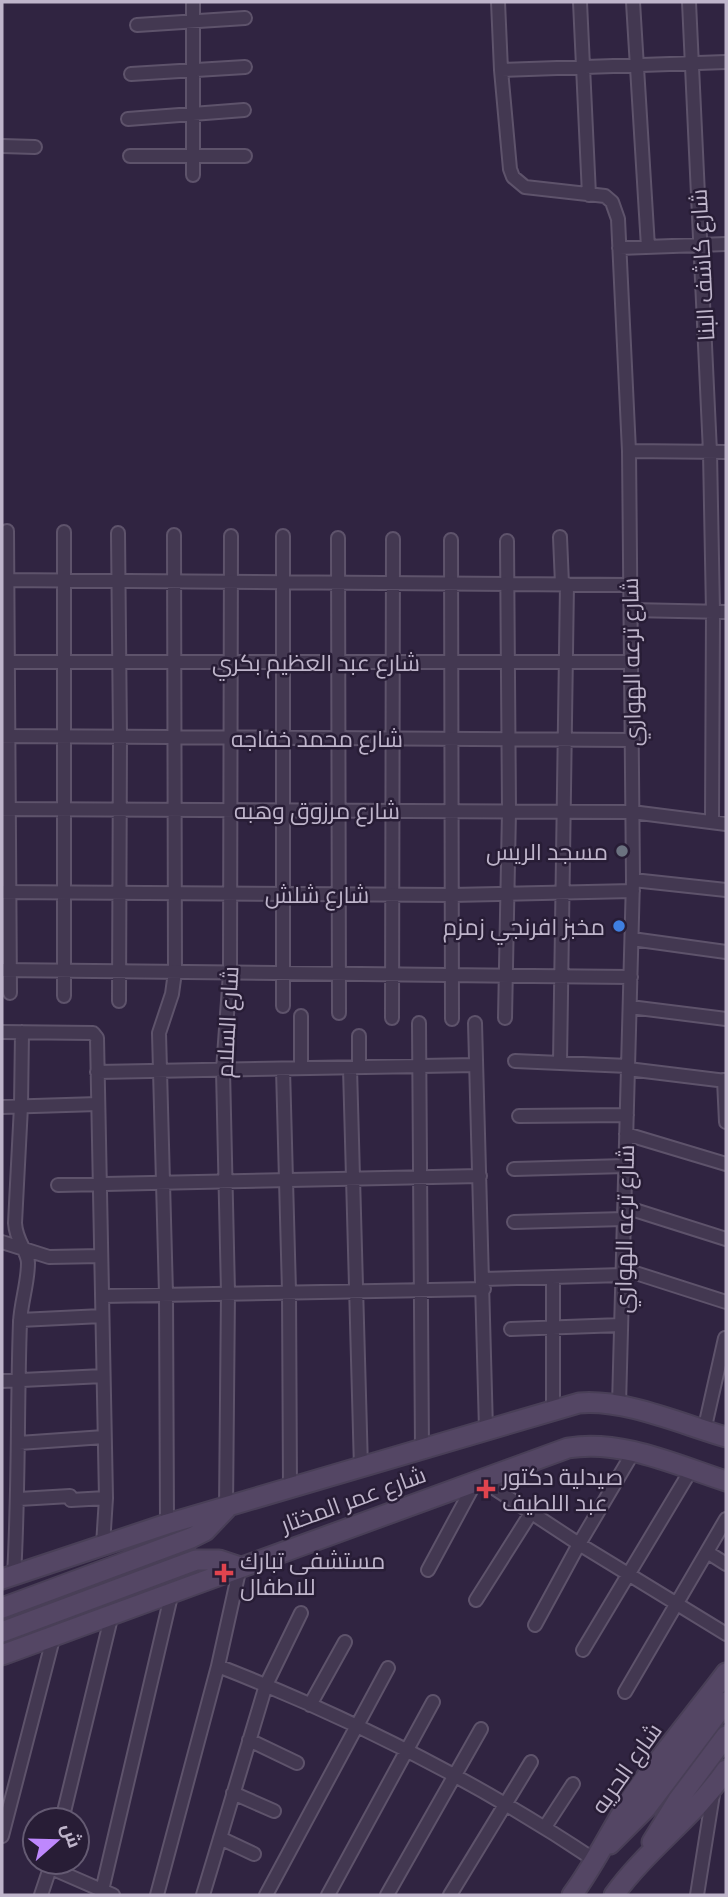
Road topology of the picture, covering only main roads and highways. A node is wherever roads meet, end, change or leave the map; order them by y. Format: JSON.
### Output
{"nodes":[{"id":1,"x":726,"y":1437,"type":"edge"},
{"id":2,"x":726,"y":1481,"type":"edge"},
{"id":3,"x":226,"y":1508,"type":"junction"},
{"id":4,"x":240,"y":1567,"type":"junction"},
{"id":5,"x":8,"y":1577,"type":"edge"},
{"id":6,"x":2,"y":1608,"type":"edge"},
{"id":7,"x":2,"y":1632,"type":"edge"},
{"id":8,"x":2,"y":1655,"type":"edge"},
{"id":9,"x":726,"y":1673,"type":"edge"},
{"id":10,"x":726,"y":1702,"type":"edge"},
{"id":11,"x":726,"y":1736,"type":"edge"},
{"id":12,"x":726,"y":1770,"type":"edge"},
{"id":13,"x":599,"y":1856,"type":"junction"},
{"id":14,"x":641,"y":1861,"type":"junction"},
{"id":15,"x":572,"y":1895,"type":"edge"},
{"id":16,"x":614,"y":1895,"type":"edge"}],
"edges":[{"from":1,"to":3,"type":"main road","name":"شارع عمر المختار"},
{"from":2,"to":4,"type":"main road","name":"شارع عمر المختار"},
{"from":3,"to":5,"type":"main road","name":"شارع عمر المختار"},
{"from":3,"to":6,"type":"main road"},
{"from":4,"to":7,"type":"main road"},
{"from":4,"to":8,"type":"main road","name":"شارع عمر المختار"},
{"from":9,"to":13,"type":"main road","name":"شارع الحريه"},
{"from":10,"to":13,"type":"main road"},
{"from":11,"to":14,"type":"main road"},
{"from":12,"to":14,"type":"main road"},
{"from":13,"to":15,"type":"main road","name":"شارع الحريه"},
{"from":14,"to":16,"type":"main road"}]}
